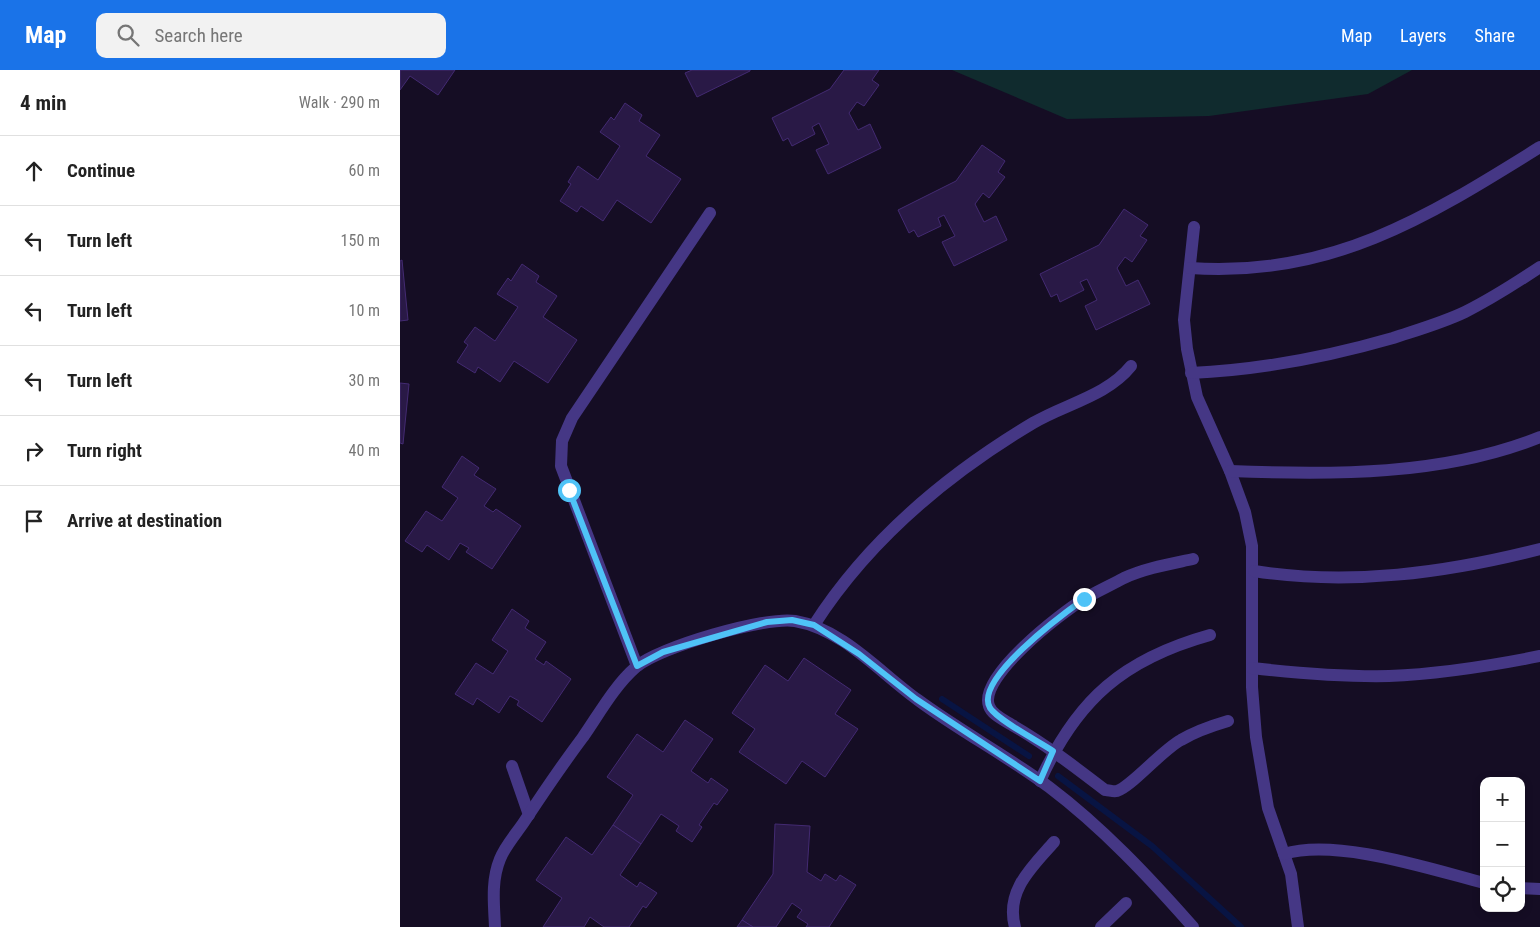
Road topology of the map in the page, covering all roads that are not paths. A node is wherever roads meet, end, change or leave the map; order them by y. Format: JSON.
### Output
{"nodes":[{"id":1,"x":1540,"y":146,"type":"edge"},
{"id":2,"x":710,"y":213,"type":"dead end"},
{"id":3,"x":1194,"y":228,"type":"dead end"},
{"id":4,"x":1540,"y":267,"type":"edge"},
{"id":5,"x":1190,"y":268,"type":"junction"},
{"id":6,"x":1131,"y":366,"type":"dead end"},
{"id":7,"x":1191,"y":373,"type":"junction"},
{"id":8,"x":1540,"y":437,"type":"edge"},
{"id":9,"x":1230,"y":471,"type":"junction"},
{"id":10,"x":1540,"y":549,"type":"edge"},
{"id":11,"x":1193,"y":559,"type":"dead end"},
{"id":12,"x":1254,"y":571,"type":"junction"},
{"id":13,"x":814,"y":625,"type":"junction"},
{"id":14,"x":1210,"y":635,"type":"dead end"},
{"id":15,"x":1540,"y":656,"type":"edge"},
{"id":16,"x":637,"y":666,"type":"junction"},
{"id":17,"x":1252,"y":668,"type":"junction"},
{"id":18,"x":1228,"y":721,"type":"dead end"},
{"id":19,"x":1053,"y":751,"type":"junction"},
{"id":20,"x":512,"y":766,"type":"dead end"},
{"id":21,"x":1040,"y":781,"type":"junction"},
{"id":22,"x":529,"y":815,"type":"junction"},
{"id":23,"x":1054,"y":842,"type":"dead end"},
{"id":24,"x":1284,"y":854,"type":"junction"},
{"id":25,"x":1480,"y":882,"type":"edge"},
{"id":26,"x":1525,"y":888,"type":"edge"},
{"id":27,"x":1540,"y":889,"type":"edge"},
{"id":28,"x":1126,"y":903,"type":"dead end"},
{"id":29,"x":495,"y":927,"type":"edge"},
{"id":30,"x":1015,"y":927,"type":"edge"},
{"id":31,"x":1101,"y":927,"type":"edge"},
{"id":32,"x":1193,"y":927,"type":"edge"},
{"id":33,"x":1298,"y":927,"type":"edge"}],
"edges":[{"from":1,"to":5,"type":"street"},
{"from":2,"to":16,"type":"street"},
{"from":3,"to":5,"type":"street"},
{"from":4,"to":7,"type":"street"},
{"from":5,"to":7,"type":"street"},
{"from":6,"to":13,"type":"street"},
{"from":7,"to":9,"type":"street"},
{"from":8,"to":9,"type":"street"},
{"from":9,"to":12,"type":"street"},
{"from":10,"to":12,"type":"street"},
{"from":11,"to":19,"type":"street"},
{"from":12,"to":17,"type":"street"},
{"from":13,"to":16,"type":"street"},
{"from":13,"to":21,"type":"street"},
{"from":14,"to":19,"type":"street"},
{"from":15,"to":17,"type":"street"},
{"from":16,"to":22,"type":"street"},
{"from":17,"to":24,"type":"street"},
{"from":18,"to":19,"type":"street"},
{"from":19,"to":21,"type":"street"},
{"from":20,"to":22,"type":"street"},
{"from":21,"to":32,"type":"street"},
{"from":22,"to":29,"type":"street"},
{"from":23,"to":30,"type":"street"},
{"from":24,"to":25,"type":"street"},
{"from":24,"to":33,"type":"street"},
{"from":26,"to":27,"type":"street"},
{"from":28,"to":31,"type":"street"}]}
